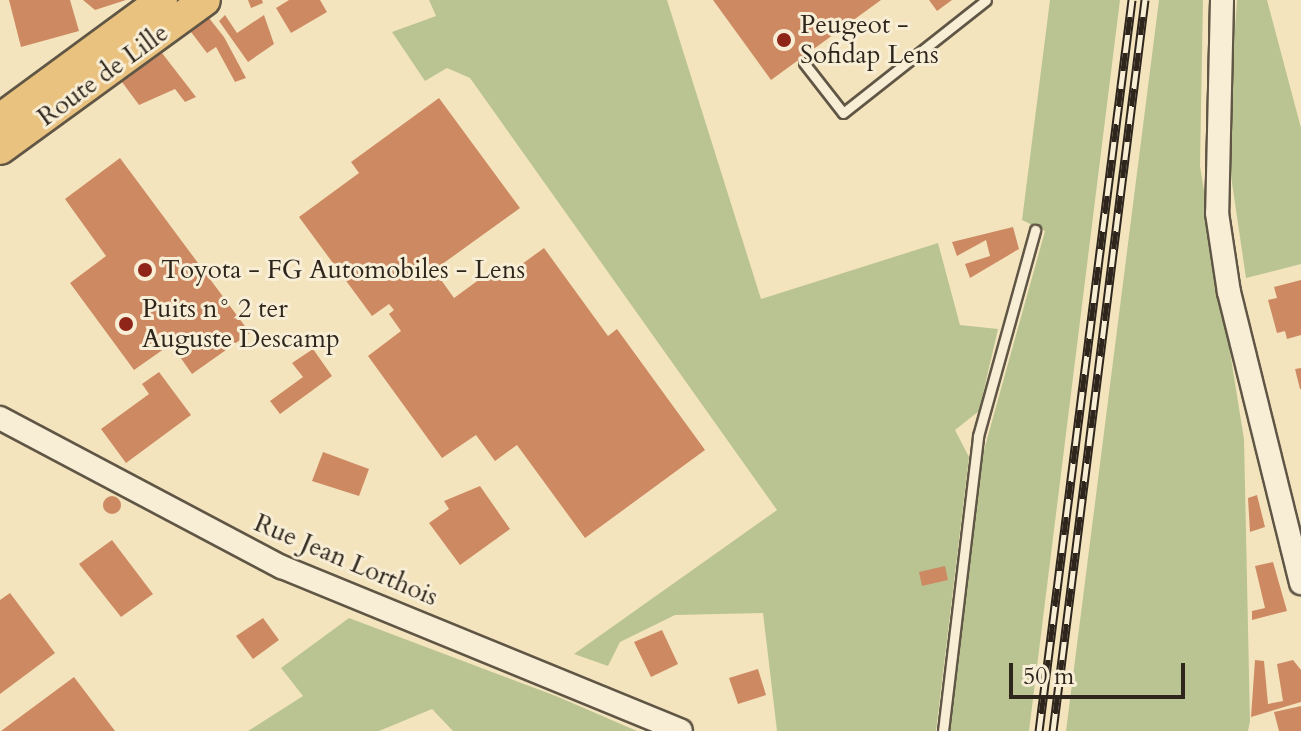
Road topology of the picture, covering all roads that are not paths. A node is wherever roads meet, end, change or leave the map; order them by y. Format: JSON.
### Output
{"nodes":[{"id":1,"x":162,"y":0,"type":"edge"},
{"id":2,"x":187,"y":0,"type":"edge"},
{"id":3,"x":205,"y":0,"type":"edge"},
{"id":4,"x":986,"y":0,"type":"edge"},
{"id":5,"x":1222,"y":0,"type":"edge"},
{"id":6,"x":804,"y":63,"type":"dead end"},
{"id":7,"x":91,"y":83,"type":"junction"},
{"id":8,"x":28,"y":99,"type":"junction"},
{"id":9,"x":0,"y":119,"type":"edge"},
{"id":10,"x":0,"y":136,"type":"edge"},
{"id":11,"x":0,"y":149,"type":"edge"},
{"id":12,"x":1035,"y":230,"type":"dead end"},
{"id":13,"x":0,"y":418,"type":"edge"},
{"id":14,"x":1301,"y":583,"type":"edge"},
{"id":15,"x":681,"y":731,"type":"edge"},
{"id":16,"x":943,"y":731,"type":"edge"}],
"edges":[{"from":1,"to":8,"type":"main road","name":"Route de Lille"},
{"from":2,"to":7,"type":"lane"},
{"from":3,"to":7,"type":"main road","name":"Route de Lille"},
{"from":4,"to":6,"type":"lane"},
{"from":5,"to":14,"type":"street"},
{"from":7,"to":11,"type":"main road","name":"Route de Lille"},
{"from":8,"to":9,"type":"main road","name":"Route de Lille"},
{"from":8,"to":10,"type":"lane"},
{"from":12,"to":16,"type":"lane"},
{"from":13,"to":15,"type":"street","name":"Rue Jean Lorthois"}]}
